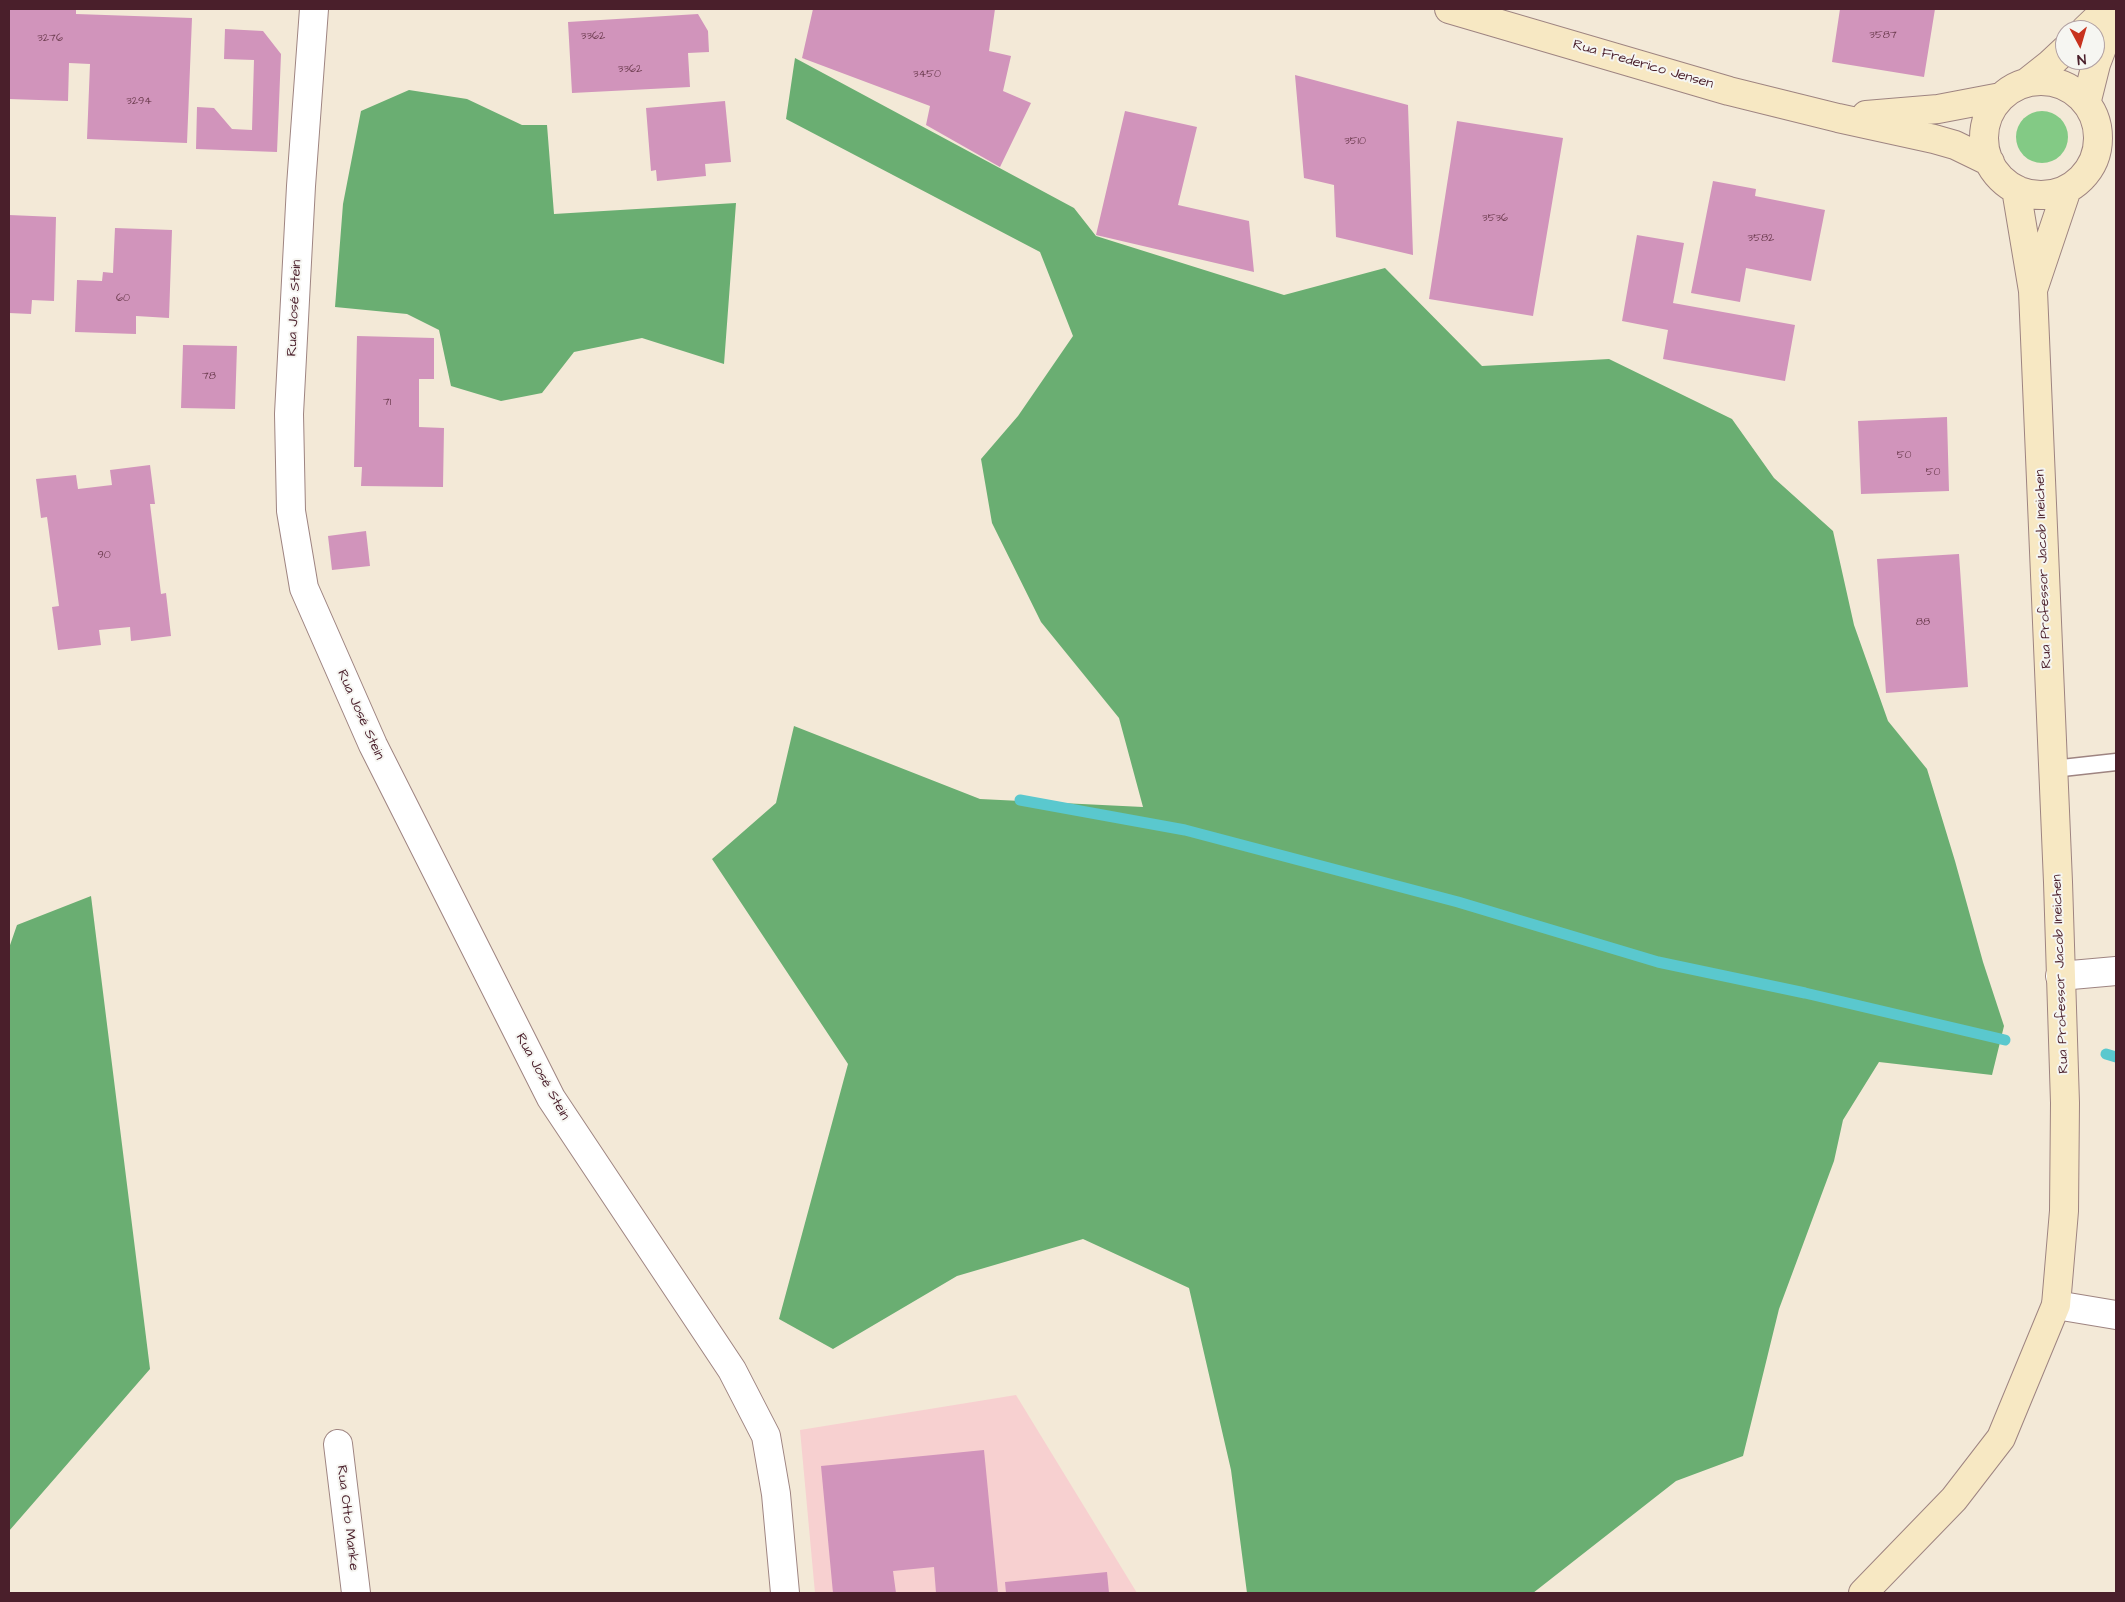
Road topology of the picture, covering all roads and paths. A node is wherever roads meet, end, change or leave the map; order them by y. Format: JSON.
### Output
{"nodes":[{"id":1,"x":314,"y":9,"type":"edge"},
{"id":2,"x":1449,"y":9,"type":"edge"},
{"id":3,"x":2107,"y":9,"type":"edge"},
{"id":4,"x":2116,"y":17,"type":"edge"},
{"id":5,"x":2095,"y":20,"type":"edge"},
{"id":6,"x":2055,"y":58,"type":"edge"},
{"id":7,"x":2026,"y":83,"type":"junction"},
{"id":8,"x":2001,"y":97,"type":"junction"},
{"id":9,"x":2087,"y":100,"type":"junction"},
{"id":10,"x":1838,"y":118,"type":"junction"},
{"id":11,"x":1990,"y":162,"type":"junction"},
{"id":12,"x":2016,"y":189,"type":"junction"},
{"id":13,"x":2067,"y":189,"type":"junction"},
{"id":14,"x":2033,"y":291,"type":"junction"},
{"id":15,"x":2116,"y":762,"type":"edge"},
{"id":16,"x":2053,"y":769,"type":"junction"},
{"id":17,"x":2116,"y":971,"type":"edge"},
{"id":18,"x":2060,"y":976,"type":"junction"},
{"id":19,"x":2056,"y":1305,"type":"junction"},
{"id":20,"x":2116,"y":1315,"type":"edge"},
{"id":21,"x":338,"y":1444,"type":"dead end"},
{"id":22,"x":356,"y":1593,"type":"edge"},
{"id":23,"x":785,"y":1593,"type":"edge"},
{"id":24,"x":1863,"y":1593,"type":"edge"}],
"edges":[{"from":1,"to":23,"type":"street","name":"Rua José Stein"},
{"from":2,"to":10,"type":"main road","name":"Rua Frederico Jensen"},
{"from":3,"to":5,"type":"main road"},
{"from":4,"to":9,"type":"main road"},
{"from":6,"to":7,"type":"main road"},
{"from":7,"to":8,"type":"main road"},
{"from":7,"to":9,"type":"main road"},
{"from":8,"to":10,"type":"main road","name":"Rua Frederico Jensen"},
{"from":8,"to":11,"type":"main road"},
{"from":9,"to":13,"type":"main road"},
{"from":10,"to":11,"type":"main road","name":"Rua Frederico Jensen"},
{"from":11,"to":12,"type":"main road"},
{"from":12,"to":13,"type":"main road"},
{"from":12,"to":14,"type":"main road","name":"Rua Professor Jacob Ineichen"},
{"from":13,"to":14,"type":"main road","name":"Rua Professor Jacob Ineichen"},
{"from":14,"to":16,"type":"main road","name":"Rua Professor Jacob Ineichen"},
{"from":15,"to":16,"type":"lane"},
{"from":16,"to":18,"type":"main road","name":"Rua Professor Jacob Ineichen"},
{"from":17,"to":18,"type":"street"},
{"from":18,"to":19,"type":"main road","name":"Rua Professor Jacob Ineichen"},
{"from":19,"to":20,"type":"street"},
{"from":19,"to":24,"type":"main road","name":"Rua Professor Jacob Ineichen"},
{"from":21,"to":22,"type":"street","name":"Rua Otto Manke"}]}
